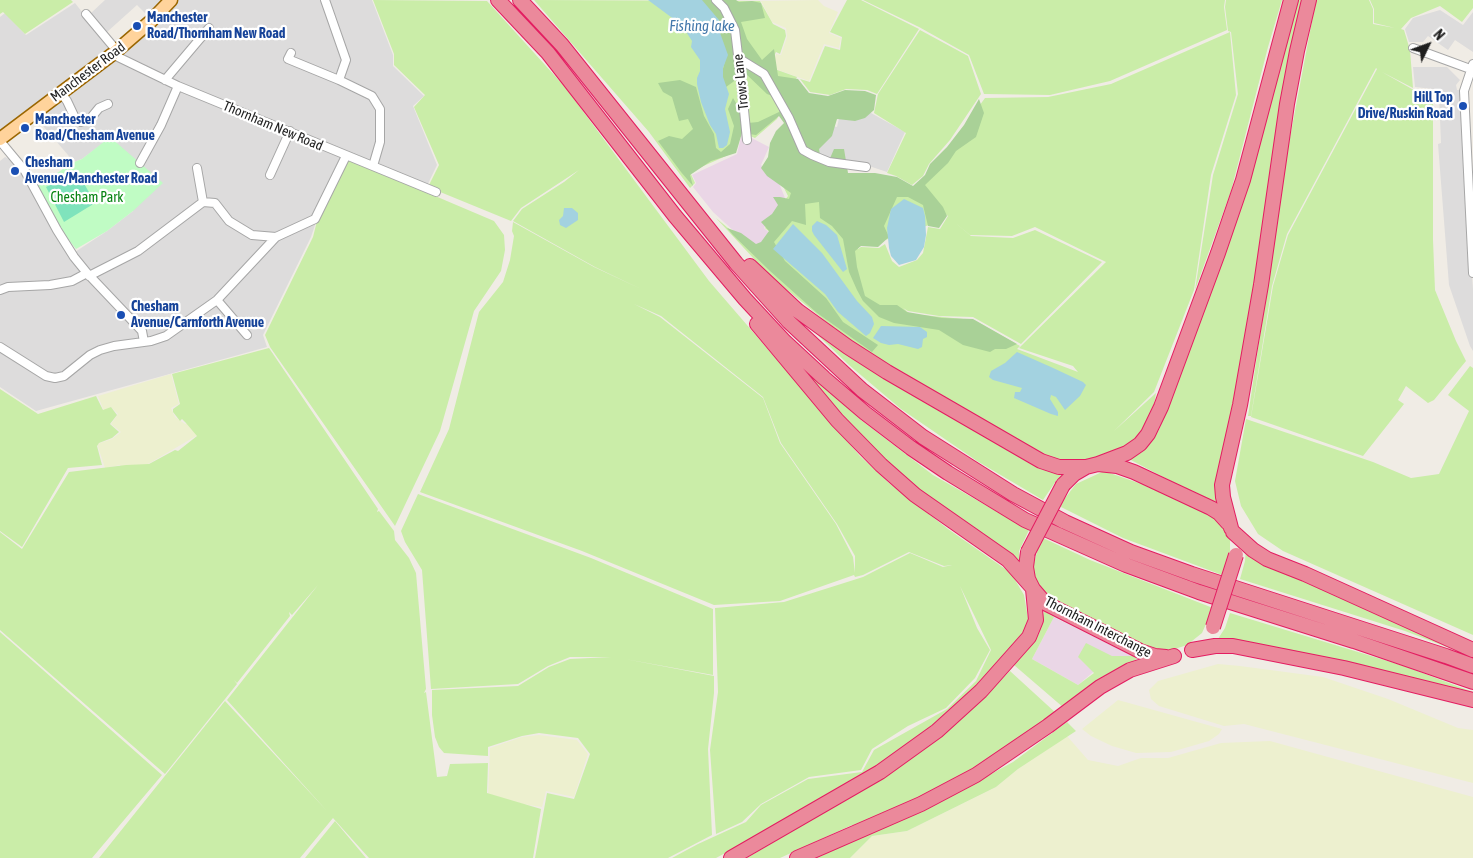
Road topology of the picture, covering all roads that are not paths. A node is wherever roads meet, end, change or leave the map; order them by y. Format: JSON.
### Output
{"nodes":[{"id":1,"x":171,"y":0,"type":"edge"},
{"id":2,"x":325,"y":0,"type":"edge"},
{"id":3,"x":498,"y":0,"type":"edge"},
{"id":4,"x":520,"y":0,"type":"edge"},
{"id":5,"x":716,"y":0,"type":"edge"},
{"id":6,"x":1291,"y":0,"type":"edge"},
{"id":7,"x":1309,"y":0,"type":"edge"},
{"id":8,"x":86,"y":14,"type":"dead end"},
{"id":9,"x":209,"y":28,"type":"dead end"},
{"id":10,"x":1413,"y":48,"type":"dead end"},
{"id":11,"x":115,"y":52,"type":"junction"},
{"id":12,"x":291,"y":52,"type":"dead end"},
{"id":13,"x":738,"y":58,"type":"junction"},
{"id":14,"x":1472,"y":68,"type":"edge"},
{"id":15,"x":166,"y":80,"type":"junction"},
{"id":16,"x":339,"y":80,"type":"junction"},
{"id":17,"x":178,"y":86,"type":"junction"},
{"id":18,"x":61,"y":93,"type":"junction"},
{"id":19,"x":108,"y":104,"type":"dead end"},
{"id":20,"x":290,"y":131,"type":"junction"},
{"id":21,"x":1,"y":137,"type":"edge"},
{"id":22,"x":747,"y":140,"type":"dead end"},
{"id":23,"x":643,"y":146,"type":"junction"},
{"id":24,"x":346,"y":156,"type":"junction"},
{"id":25,"x":140,"y":163,"type":"dead end"},
{"id":26,"x":373,"y":166,"type":"junction"},
{"id":27,"x":866,"y":166,"type":"dead end"},
{"id":28,"x":197,"y":168,"type":"dead end"},
{"id":29,"x":270,"y":175,"type":"dead end"},
{"id":30,"x":436,"y":192,"type":"dead end"},
{"id":31,"x":203,"y":202,"type":"junction"},
{"id":32,"x":675,"y":216,"type":"junction"},
{"id":33,"x":276,"y":237,"type":"junction"},
{"id":34,"x":1473,"y":273,"type":"edge"},
{"id":35,"x":88,"y":274,"type":"junction"},
{"id":36,"x":0,"y":290,"type":"edge"},
{"id":37,"x":217,"y":300,"type":"junction"},
{"id":38,"x":247,"y":335,"type":"dead end"},
{"id":39,"x":144,"y":342,"type":"junction"},
{"id":40,"x":0,"y":347,"type":"edge"},
{"id":41,"x":1092,"y":466,"type":"junction"},
{"id":42,"x":1232,"y":530,"type":"junction"},
{"id":43,"x":1032,"y":588,"type":"junction"},
{"id":44,"x":1192,"y":650,"type":"junction"},
{"id":45,"x":1473,"y":650,"type":"edge"},
{"id":46,"x":1174,"y":656,"type":"junction"},
{"id":47,"x":1473,"y":666,"type":"edge"},
{"id":48,"x":1473,"y":682,"type":"edge"},
{"id":49,"x":1473,"y":700,"type":"edge"},
{"id":50,"x":731,"y":858,"type":"edge"},
{"id":51,"x":797,"y":858,"type":"edge"}],
"edges":[{"from":1,"to":11,"type":"main road","name":"Manchester Road"},
{"from":2,"to":16,"type":"street"},
{"from":3,"to":32,"type":"highway"},
{"from":4,"to":23,"type":"highway"},
{"from":5,"to":13,"type":"street","name":"Trows Lane"},
{"from":6,"to":41,"type":"highway"},
{"from":7,"to":42,"type":"highway","name":"Thornham Interchange"},
{"from":8,"to":11,"type":"street"},
{"from":9,"to":15,"type":"street"},
{"from":10,"to":14,"type":"street"},
{"from":11,"to":15,"type":"street","name":"Thornham New Road"},
{"from":11,"to":18,"type":"main road","name":"Manchester Road"},
{"from":12,"to":16,"type":"street"},
{"from":13,"to":22,"type":"street","name":"Trows Lane"},
{"from":13,"to":27,"type":"street"},
{"from":14,"to":34,"type":"street"},
{"from":15,"to":17,"type":"street","name":"Thornham New Road"},
{"from":16,"to":26,"type":"street"},
{"from":17,"to":20,"type":"street","name":"Thornham New Road"},
{"from":17,"to":25,"type":"street"},
{"from":18,"to":19,"type":"street"},
{"from":18,"to":21,"type":"main road","name":"Manchester Road"},
{"from":20,"to":24,"type":"street","name":"Thornham New Road"},
{"from":20,"to":29,"type":"street"},
{"from":21,"to":35,"type":"street"},
{"from":23,"to":41,"type":"highway"},
{"from":23,"to":47,"type":"highway"},
{"from":24,"to":26,"type":"street","name":"Thornham New Road"},
{"from":24,"to":33,"type":"street"},
{"from":26,"to":30,"type":"street","name":"Thornham New Road"},
{"from":28,"to":31,"type":"street"},
{"from":31,"to":33,"type":"street"},
{"from":31,"to":35,"type":"street"},
{"from":32,"to":43,"type":"highway"},
{"from":32,"to":48,"type":"highway"},
{"from":33,"to":37,"type":"street"},
{"from":35,"to":36,"type":"street"},
{"from":35,"to":39,"type":"street"},
{"from":37,"to":38,"type":"street"},
{"from":37,"to":39,"type":"street"},
{"from":39,"to":40,"type":"street"},
{"from":41,"to":42,"type":"highway"},
{"from":41,"to":43,"type":"highway","name":"Thornham Interchange","bridge":true},
{"from":42,"to":44,"type":"highway","name":"Thornham Interchange","bridge":true},
{"from":42,"to":45,"type":"highway"},
{"from":43,"to":46,"type":"highway","name":"Thornham Interchange"},
{"from":43,"to":50,"type":"highway"},
{"from":44,"to":46,"type":"highway","name":"Thornham Interchange"},
{"from":44,"to":49,"type":"highway"},
{"from":46,"to":51,"type":"highway"}]}
